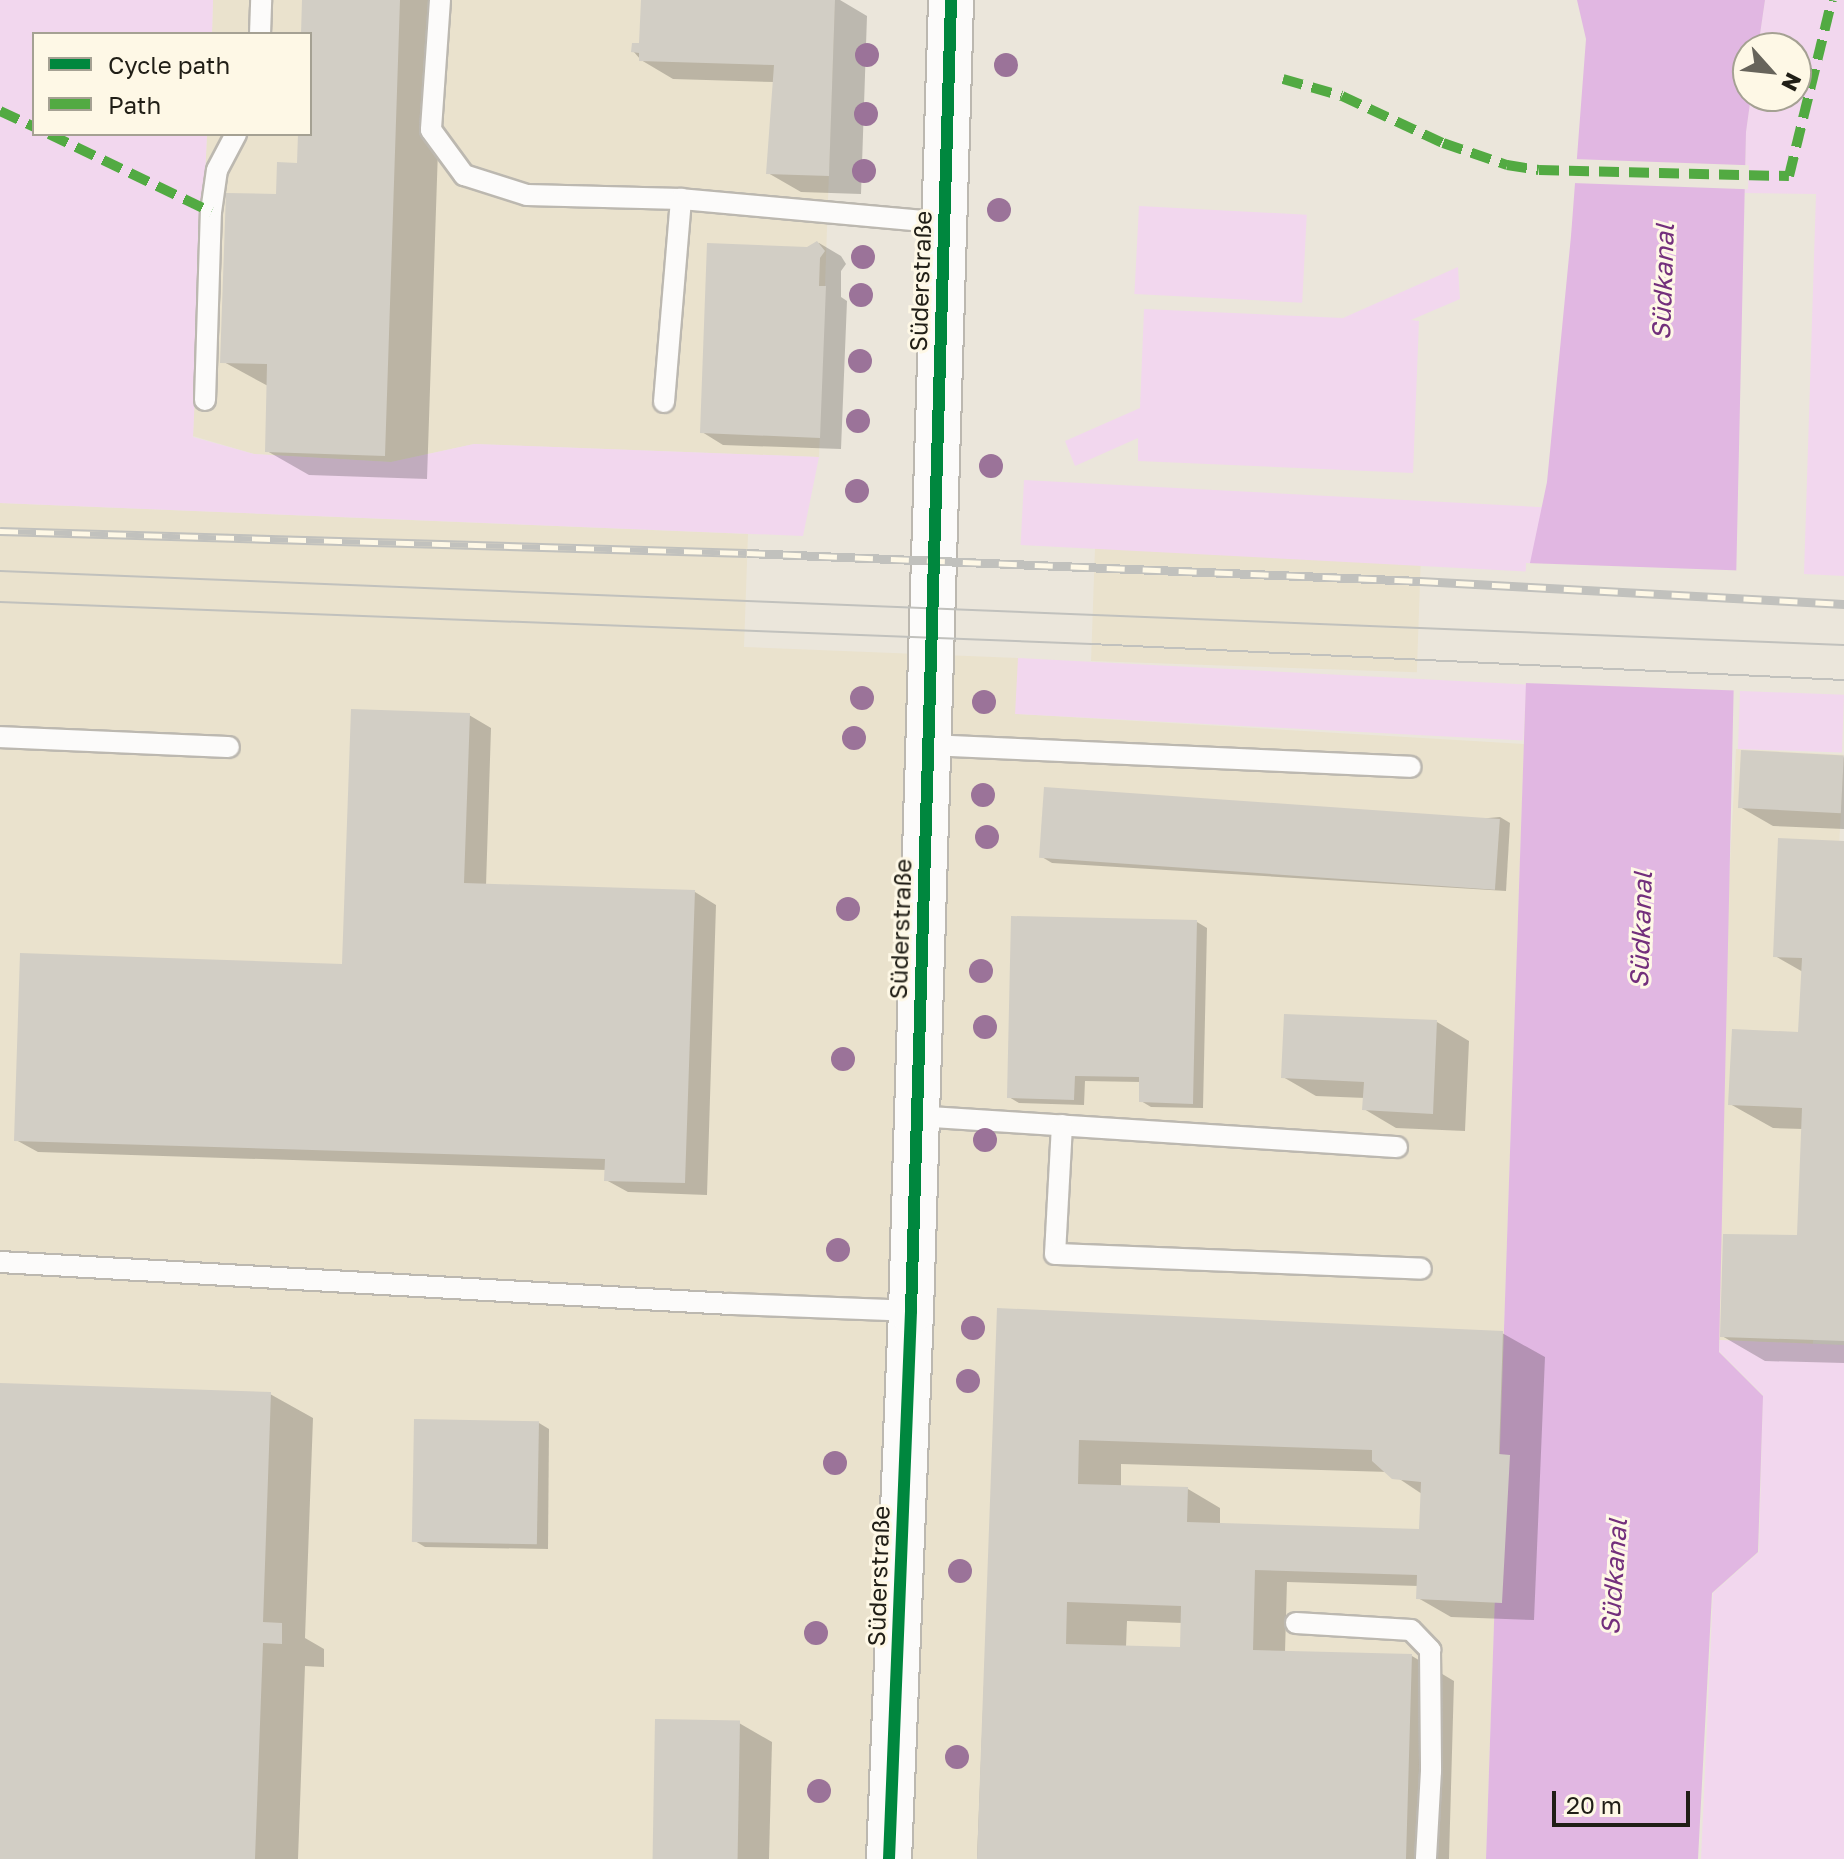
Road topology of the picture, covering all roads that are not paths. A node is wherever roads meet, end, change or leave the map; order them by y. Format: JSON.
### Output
{"nodes":[{"id":1,"x":261,"y":0,"type":"edge"},
{"id":2,"x":440,"y":0,"type":"edge"},
{"id":3,"x":951,"y":0,"type":"edge"},
{"id":4,"x":260,"y":32,"type":"edge"},
{"id":5,"x":235,"y":136,"type":"edge"},
{"id":6,"x":681,"y":199,"type":"junction"},
{"id":7,"x":944,"y":223,"type":"junction"},
{"id":8,"x":205,"y":400,"type":"dead end"},
{"id":9,"x":664,"y":402,"type":"dead end"},
{"id":10,"x":0,"y":737,"type":"edge"},
{"id":11,"x":928,"y":745,"type":"junction"},
{"id":12,"x":229,"y":747,"type":"dead end"},
{"id":13,"x":1410,"y":767,"type":"dead end"},
{"id":14,"x":916,"y":1116,"type":"junction"},
{"id":15,"x":1062,"y":1125,"type":"junction"},
{"id":16,"x":1397,"y":1147,"type":"dead end"},
{"id":17,"x":0,"y":1262,"type":"edge"},
{"id":18,"x":1421,"y":1269,"type":"dead end"},
{"id":19,"x":911,"y":1311,"type":"junction"},
{"id":20,"x":1296,"y":1623,"type":"dead end"},
{"id":21,"x":889,"y":1859,"type":"edge"},
{"id":22,"x":1426,"y":1859,"type":"edge"}],
"edges":[{"from":1,"to":4,"type":"lane"},
{"from":2,"to":6,"type":"lane"},
{"from":3,"to":7,"type":"main road","name":"Süderstraße"},
{"from":5,"to":8,"type":"lane"},
{"from":6,"to":7,"type":"lane"},
{"from":6,"to":9,"type":"lane"},
{"from":7,"to":11,"type":"main road","name":"Süderstraße"},
{"from":10,"to":12,"type":"lane"},
{"from":11,"to":13,"type":"lane"},
{"from":11,"to":14,"type":"main road","name":"Süderstraße"},
{"from":14,"to":15,"type":"lane"},
{"from":14,"to":19,"type":"main road","name":"Süderstraße"},
{"from":15,"to":16,"type":"lane"},
{"from":15,"to":18,"type":"lane"},
{"from":17,"to":19,"type":"lane"},
{"from":19,"to":21,"type":"main road","name":"Süderstraße"},
{"from":20,"to":22,"type":"lane"}]}
